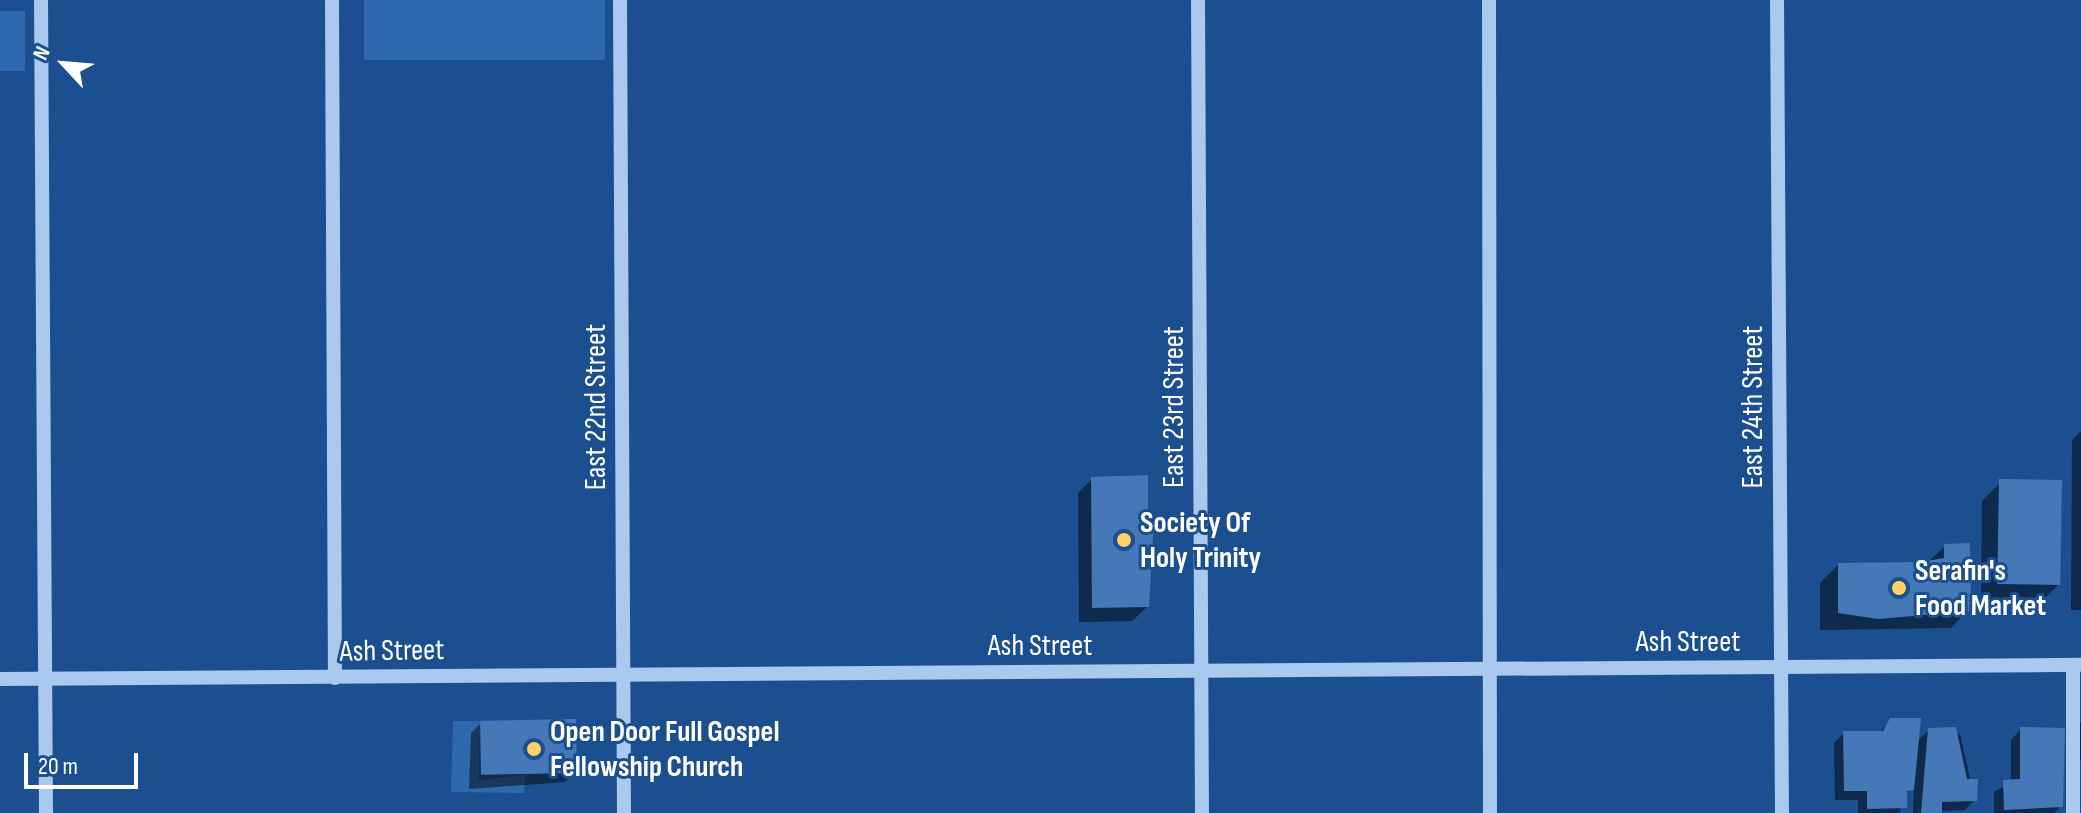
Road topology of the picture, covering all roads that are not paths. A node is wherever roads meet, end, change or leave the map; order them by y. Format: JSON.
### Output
{"nodes":[{"id":1,"x":41,"y":0,"type":"edge"},
{"id":2,"x":332,"y":0,"type":"edge"},
{"id":3,"x":620,"y":0,"type":"edge"},
{"id":4,"x":1198,"y":0,"type":"edge"},
{"id":5,"x":1489,"y":0,"type":"edge"},
{"id":6,"x":1777,"y":0,"type":"edge"},
{"id":7,"x":2077,"y":665,"type":"edge"},
{"id":8,"x":1781,"y":667,"type":"junction"},
{"id":9,"x":1488,"y":669,"type":"junction"},
{"id":10,"x":1202,"y":671,"type":"junction"},
{"id":11,"x":624,"y":675,"type":"junction"},
{"id":12,"x":335,"y":678,"type":"junction"},
{"id":13,"x":0,"y":679,"type":"edge"},
{"id":14,"x":44,"y":679,"type":"junction"},
{"id":15,"x":46,"y":813,"type":"edge"},
{"id":16,"x":624,"y":813,"type":"edge"},
{"id":17,"x":1202,"y":813,"type":"edge"},
{"id":18,"x":1490,"y":813,"type":"edge"},
{"id":19,"x":1782,"y":813,"type":"edge"},
{"id":20,"x":2073,"y":813,"type":"edge"}],
"edges":[{"from":1,"to":14,"type":"street"},
{"from":2,"to":12,"type":"street"},
{"from":3,"to":11,"type":"street","name":"East 22nd Street"},
{"from":4,"to":10,"type":"street","name":"East 23rd Street"},
{"from":5,"to":9,"type":"street"},
{"from":6,"to":8,"type":"street","name":"East 24th Street"},
{"from":7,"to":8,"type":"street","name":"Ash Street"},
{"from":7,"to":20,"type":"street"},
{"from":8,"to":9,"type":"street","name":"Ash Street"},
{"from":8,"to":19,"type":"street","name":"East 24th Street"},
{"from":9,"to":10,"type":"street","name":"Ash Street"},
{"from":9,"to":18,"type":"street"},
{"from":10,"to":11,"type":"street","name":"Ash Street"},
{"from":10,"to":17,"type":"street","name":"East 23rd Street"},
{"from":11,"to":12,"type":"street","name":"Ash Street"},
{"from":11,"to":16,"type":"street","name":"East 22nd Street"},
{"from":12,"to":14,"type":"street","name":"Ash Street"},
{"from":13,"to":14,"type":"street","name":"Ash Street"},
{"from":14,"to":15,"type":"street"}]}
